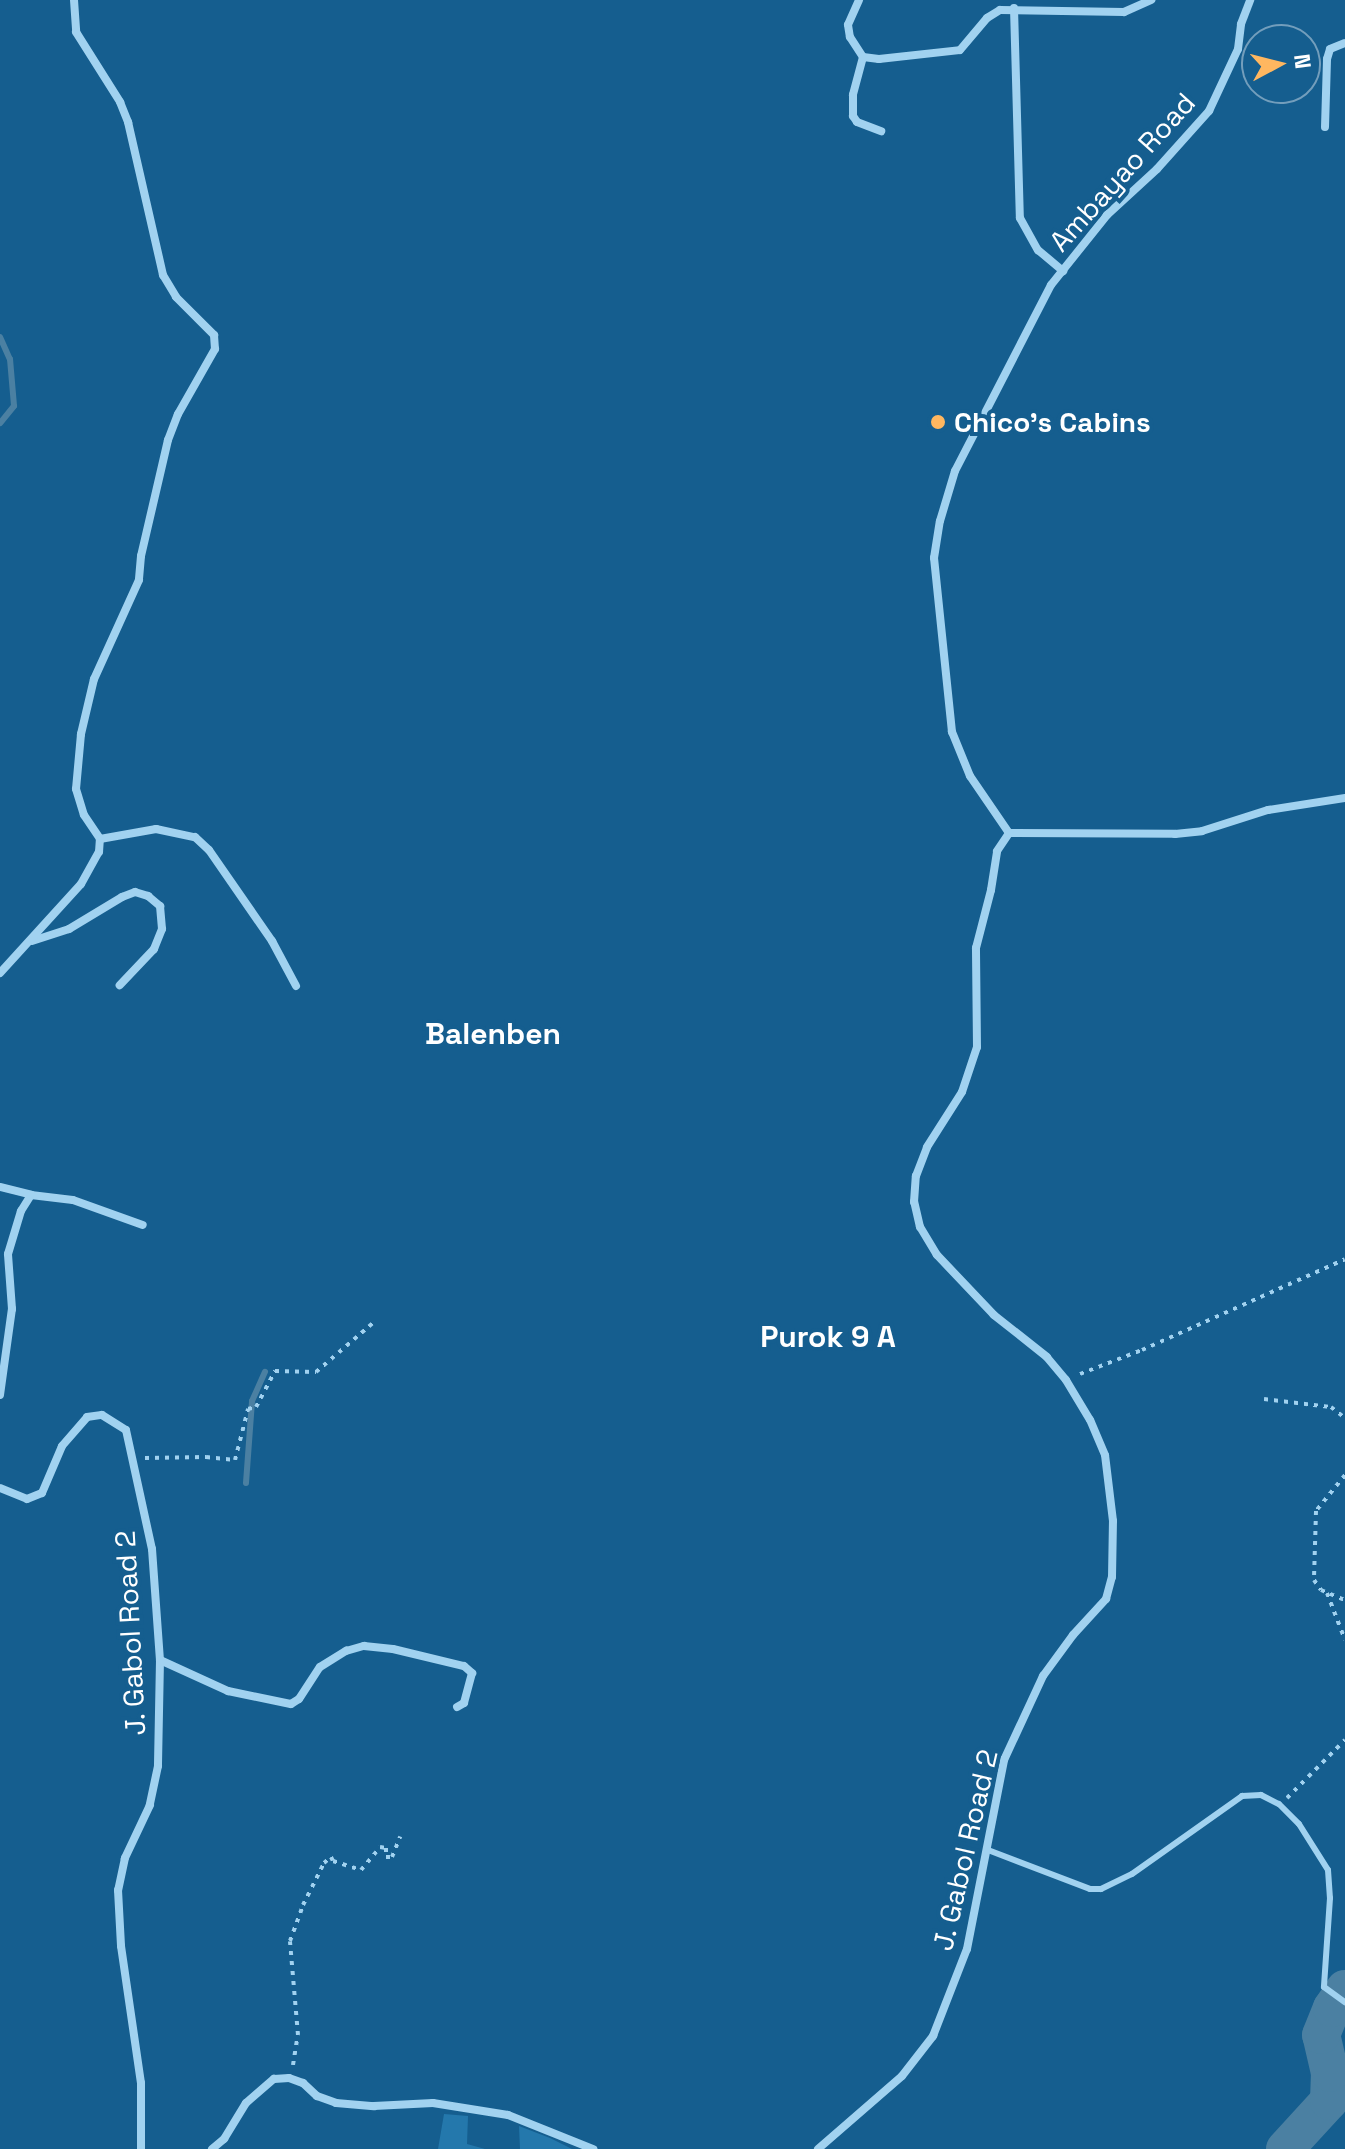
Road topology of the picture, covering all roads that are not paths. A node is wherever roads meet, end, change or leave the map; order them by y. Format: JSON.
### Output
{"nodes":[{"id":1,"x":74,"y":0,"type":"edge"},
{"id":2,"x":859,"y":0,"type":"edge"},
{"id":3,"x":1151,"y":0,"type":"edge"},
{"id":4,"x":1250,"y":0,"type":"edge"},
{"id":5,"x":1014,"y":8,"type":"junction"},
{"id":6,"x":1345,"y":43,"type":"edge"},
{"id":7,"x":863,"y":57,"type":"junction"},
{"id":8,"x":1325,"y":127,"type":"dead end"},
{"id":9,"x":881,"y":131,"type":"dead end"},
{"id":10,"x":1063,"y":271,"type":"junction"},
{"id":11,"x":1345,"y":798,"type":"edge"},
{"id":12,"x":1009,"y":833,"type":"junction"},
{"id":13,"x":100,"y":839,"type":"junction"},
{"id":14,"x":31,"y":941,"type":"junction"},
{"id":15,"x":0,"y":973,"type":"edge"},
{"id":16,"x":120,"y":985,"type":"dead end"},
{"id":17,"x":296,"y":986,"type":"dead end"},
{"id":18,"x":0,"y":1187,"type":"edge"},
{"id":19,"x":31,"y":1195,"type":"junction"},
{"id":20,"x":143,"y":1225,"type":"dead end"},
{"id":21,"x":0,"y":1395,"type":"edge"},
{"id":22,"x":0,"y":1488,"type":"edge"},
{"id":23,"x":160,"y":1660,"type":"junction"},
{"id":24,"x":457,"y":1707,"type":"dead end"},
{"id":25,"x":988,"y":1850,"type":"junction"},
{"id":26,"x":1345,"y":2002,"type":"edge"},
{"id":27,"x":224,"y":2144,"type":"edge"},
{"id":28,"x":141,"y":2149,"type":"edge"},
{"id":29,"x":212,"y":2149,"type":"edge"},
{"id":30,"x":593,"y":2149,"type":"edge"},
{"id":31,"x":818,"y":2149,"type":"edge"}],
"edges":[{"from":1,"to":13,"type":"street"},
{"from":2,"to":7,"type":"street"},
{"from":3,"to":5,"type":"street"},
{"from":4,"to":10,"type":"street","name":"Ambayao Road"},
{"from":5,"to":7,"type":"street"},
{"from":5,"to":10,"type":"street"},
{"from":6,"to":8,"type":"street"},
{"from":7,"to":9,"type":"street"},
{"from":10,"to":12,"type":"street","name":"Ambayao Road"},
{"from":11,"to":12,"type":"street"},
{"from":12,"to":25,"type":"street","name":"J. Gabol Road 2"},
{"from":13,"to":14,"type":"street"},
{"from":13,"to":17,"type":"street"},
{"from":14,"to":15,"type":"street"},
{"from":14,"to":16,"type":"street"},
{"from":18,"to":19,"type":"street"},
{"from":19,"to":20,"type":"street"},
{"from":19,"to":21,"type":"street"},
{"from":22,"to":23,"type":"street","name":"J. Gabol Road 2"},
{"from":23,"to":24,"type":"street"},
{"from":23,"to":28,"type":"street","name":"J. Gabol Road 2"},
{"from":25,"to":26,"type":"lane"},
{"from":25,"to":31,"type":"street","name":"J. Gabol Road 2"},
{"from":27,"to":29,"type":"street"},
{"from":27,"to":30,"type":"street"}]}
